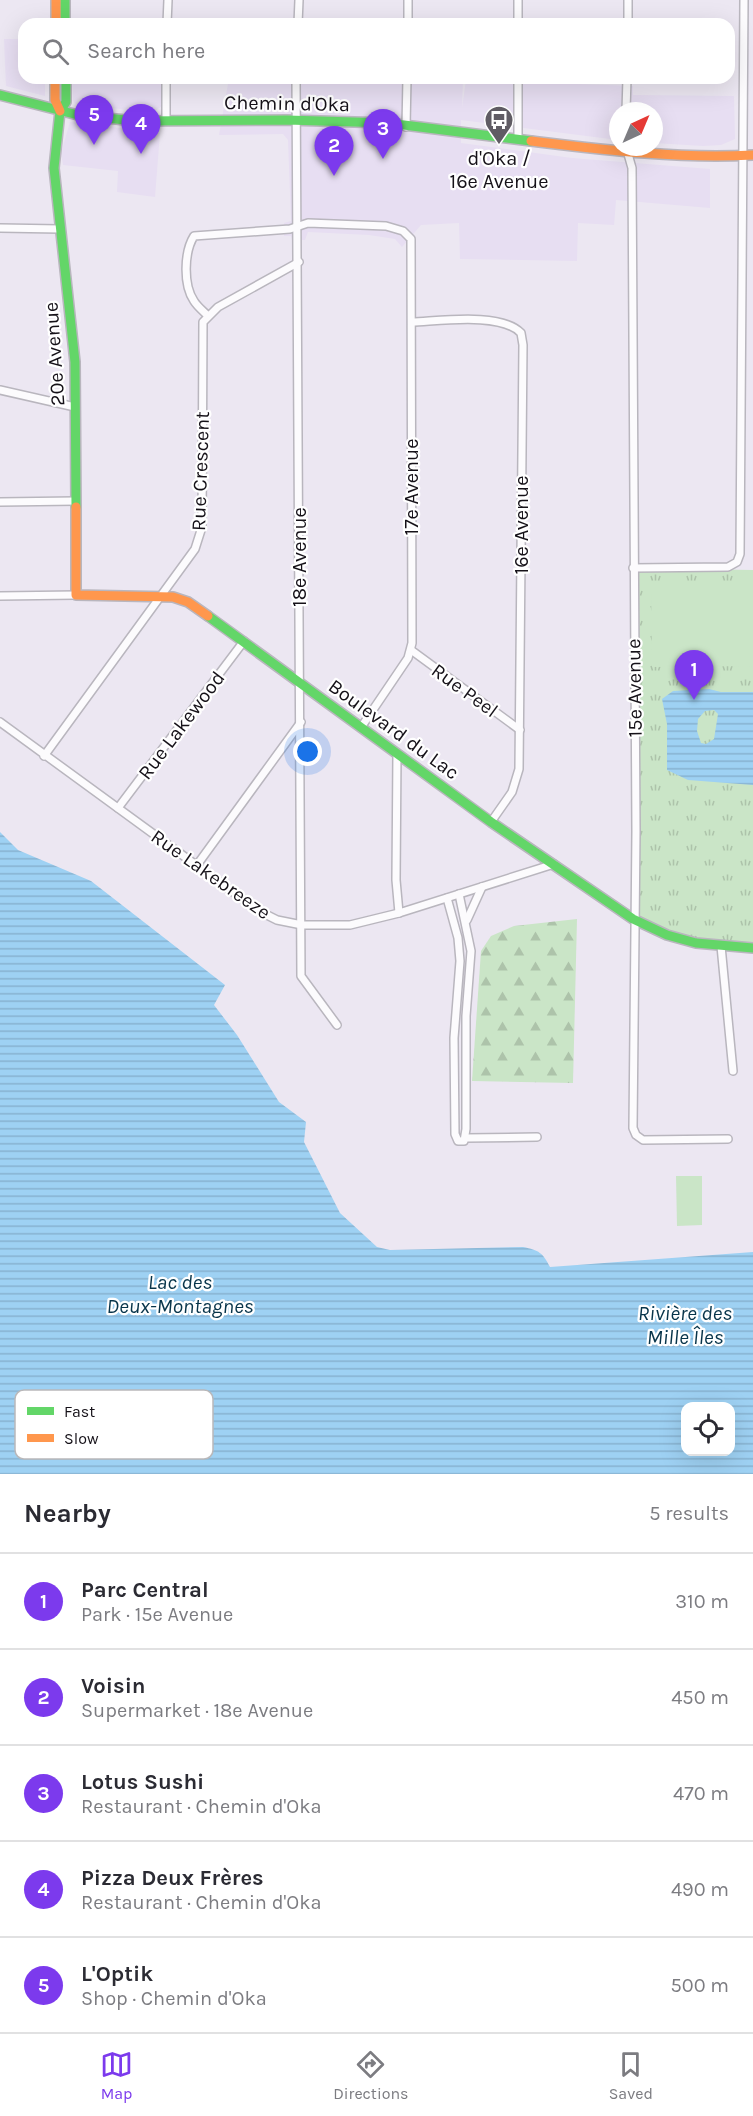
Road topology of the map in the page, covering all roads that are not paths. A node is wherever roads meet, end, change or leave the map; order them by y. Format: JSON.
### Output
{"nodes":[{"id":1,"x":56,"y":0,"type":"edge"},
{"id":2,"x":65,"y":0,"type":"edge"},
{"id":3,"x":168,"y":0,"type":"edge"},
{"id":4,"x":299,"y":0,"type":"edge"},
{"id":5,"x":408,"y":0,"type":"edge"},
{"id":6,"x":518,"y":0,"type":"edge"},
{"id":7,"x":628,"y":0,"type":"edge"},
{"id":8,"x":744,"y":0,"type":"edge"},
{"id":9,"x":56,"y":18,"type":"edge"},
{"id":10,"x":65,"y":18,"type":"edge"},
{"id":11,"x":168,"y":18,"type":"edge"},
{"id":12,"x":298,"y":18,"type":"edge"},
{"id":13,"x":408,"y":18,"type":"edge"},
{"id":14,"x":518,"y":18,"type":"edge"},
{"id":15,"x":628,"y":18,"type":"edge"},
{"id":16,"x":55,"y":84,"type":"edge"},
{"id":17,"x":66,"y":84,"type":"edge"},
{"id":18,"x":166,"y":84,"type":"edge"},
{"id":19,"x":296,"y":84,"type":"edge"},
{"id":20,"x":407,"y":84,"type":"edge"},
{"id":21,"x":518,"y":84,"type":"edge"},
{"id":22,"x":627,"y":84,"type":"edge"},
{"id":23,"x":0,"y":95,"type":"edge"},
{"id":24,"x":626,"y":102,"type":"edge"},
{"id":25,"x":60,"y":111,"type":"junction"},
{"id":26,"x":166,"y":119,"type":"junction"},
{"id":27,"x":298,"y":120,"type":"junction"},
{"id":28,"x":406,"y":127,"type":"junction"},
{"id":29,"x":518,"y":139,"type":"junction"},
{"id":30,"x":609,"y":148,"type":"edge"},
{"id":31,"x":663,"y":154,"type":"edge"},
{"id":32,"x":629,"y":156,"type":"edge"},
{"id":33,"x":749,"y":156,"type":"edge"},
{"id":34,"x":298,"y":226,"type":"junction"},
{"id":35,"x":0,"y":228,"type":"edge"},
{"id":36,"x":60,"y":229,"type":"junction"},
{"id":37,"x":299,"y":262,"type":"junction"},
{"id":38,"x":207,"y":315,"type":"junction"},
{"id":39,"x":412,"y":321,"type":"junction"},
{"id":40,"x":0,"y":390,"type":"edge"},
{"id":41,"x":75,"y":407,"type":"junction"},
{"id":42,"x":76,"y":501,"type":"junction"},
{"id":43,"x":0,"y":502,"type":"edge"},
{"id":44,"x":633,"y":568,"type":"junction"},
{"id":45,"x":76,"y":595,"type":"junction"},
{"id":46,"x":0,"y":596,"type":"edge"},
{"id":47,"x":159,"y":597,"type":"junction"},
{"id":48,"x":244,"y":641,"type":"junction"},
{"id":49,"x":411,"y":650,"type":"junction"},
{"id":50,"x":299,"y":682,"type":"junction"},
{"id":51,"x":302,"y":721,"type":"junction"},
{"id":52,"x":0,"y":722,"type":"edge"},
{"id":53,"x":362,"y":726,"type":"junction"},
{"id":54,"x":520,"y":730,"type":"junction"},
{"id":55,"x":397,"y":753,"type":"junction"},
{"id":56,"x":44,"y":756,"type":"junction"},
{"id":57,"x":118,"y":808,"type":"junction"},
{"id":58,"x":491,"y":822,"type":"junction"},
{"id":59,"x":554,"y":864,"type":"junction"},
{"id":60,"x":197,"y":865,"type":"junction"},
{"id":61,"x":483,"y":886,"type":"junction"},
{"id":62,"x":459,"y":894,"type":"junction"},
{"id":63,"x":447,"y":898,"type":"junction"},
{"id":64,"x":399,"y":913,"type":"junction"},
{"id":65,"x":635,"y":920,"type":"junction"},
{"id":66,"x":466,"y":923,"type":"junction"},
{"id":67,"x":302,"y":925,"type":"junction"},
{"id":68,"x":721,"y":946,"type":"junction"},
{"id":69,"x":753,"y":948,"type":"edge"},
{"id":70,"x":337,"y":1025,"type":"dead end"},
{"id":71,"x":733,"y":1071,"type":"dead end"},
{"id":72,"x":537,"y":1137,"type":"dead end"},
{"id":73,"x":466,"y":1138,"type":"junction"},
{"id":74,"x":728,"y":1139,"type":"dead end"}],
"edges":[{"from":1,"to":9,"type":"street"},
{"from":2,"to":10,"type":"street"},
{"from":3,"to":11,"type":"street"},
{"from":4,"to":12,"type":"street"},
{"from":5,"to":13,"type":"street"},
{"from":6,"to":14,"type":"street"},
{"from":7,"to":15,"type":"street"},
{"from":8,"to":33,"type":"street"},
{"from":16,"to":25,"type":"street","name":"20e Avenue"},
{"from":17,"to":25,"type":"street","name":"20e Avenue"},
{"from":18,"to":26,"type":"street"},
{"from":19,"to":27,"type":"street","name":"18e Avenue"},
{"from":20,"to":28,"type":"street"},
{"from":21,"to":29,"type":"street"},
{"from":22,"to":24,"type":"street"},
{"from":23,"to":25,"type":"street","name":"Chemin d'Oka"},
{"from":25,"to":26,"type":"street","name":"Chemin d'Oka"},
{"from":25,"to":36,"type":"street","name":"20e Avenue"},
{"from":26,"to":27,"type":"street","name":"Chemin d'Oka"},
{"from":27,"to":28,"type":"street","name":"Chemin d'Oka"},
{"from":27,"to":34,"type":"street","name":"18e Avenue"},
{"from":28,"to":29,"type":"street","name":"Chemin d'Oka"},
{"from":29,"to":30,"type":"street","name":"Chemin d'Oka"},
{"from":31,"to":33,"type":"street","name":"Chemin d'Oka"},
{"from":32,"to":44,"type":"street","name":"15e Avenue"},
{"from":33,"to":44,"type":"street"},
{"from":34,"to":37,"type":"street","name":"18e Avenue"},
{"from":34,"to":38,"type":"street"},
{"from":34,"to":39,"type":"street","name":"17e Avenue"},
{"from":35,"to":36,"type":"street"},
{"from":36,"to":41,"type":"street","name":"20e Avenue"},
{"from":37,"to":38,"type":"street"},
{"from":37,"to":50,"type":"street","name":"18e Avenue"},
{"from":38,"to":47,"type":"street","name":"Rue Crescent"},
{"from":39,"to":49,"type":"street","name":"17e Avenue"},
{"from":39,"to":54,"type":"street","name":"16e Avenue"},
{"from":40,"to":41,"type":"street"},
{"from":41,"to":42,"type":"street","name":"20e Avenue"},
{"from":42,"to":43,"type":"street"},
{"from":42,"to":45,"type":"street","name":"20e Avenue"},
{"from":44,"to":65,"type":"street","name":"15e Avenue"},
{"from":45,"to":46,"type":"street","name":"Boulevard du Lac"},
{"from":45,"to":47,"type":"street","name":"Boulevard du Lac"},
{"from":47,"to":48,"type":"street","name":"Boulevard du Lac"},
{"from":47,"to":56,"type":"street","name":"Rue Crescent"},
{"from":48,"to":50,"type":"street","name":"Boulevard du Lac"},
{"from":48,"to":57,"type":"street","name":"Rue Lakewood"},
{"from":49,"to":53,"type":"street"},
{"from":49,"to":54,"type":"street","name":"Rue Peel"},
{"from":50,"to":51,"type":"street","name":"18e Avenue"},
{"from":50,"to":53,"type":"street","name":"Boulevard du Lac"},
{"from":51,"to":60,"type":"street"},
{"from":51,"to":67,"type":"street","name":"18e Avenue"},
{"from":52,"to":56,"type":"street","name":"Rue Lakebreeze"},
{"from":53,"to":55,"type":"street","name":"Boulevard du Lac"},
{"from":54,"to":58,"type":"street","name":"16e Avenue"},
{"from":55,"to":58,"type":"street","name":"Boulevard du Lac"},
{"from":55,"to":64,"type":"street"},
{"from":56,"to":57,"type":"street","name":"Rue Lakebreeze"},
{"from":57,"to":60,"type":"street","name":"Rue Lakebreeze"},
{"from":58,"to":59,"type":"street","name":"Boulevard du Lac"},
{"from":59,"to":61,"type":"street","name":"Rue Lakebreeze"},
{"from":59,"to":65,"type":"street","name":"Boulevard du Lac"},
{"from":60,"to":67,"type":"street","name":"Rue Lakebreeze"},
{"from":61,"to":62,"type":"street","name":"Rue Lakebreeze"},
{"from":61,"to":66,"type":"street"},
{"from":62,"to":63,"type":"street","name":"Rue Lakebreeze"},
{"from":62,"to":66,"type":"street"},
{"from":63,"to":64,"type":"street","name":"Rue Lakebreeze"},
{"from":63,"to":73,"type":"street"},
{"from":64,"to":67,"type":"street","name":"Rue Lakebreeze"},
{"from":65,"to":68,"type":"street","name":"Boulevard du Lac"},
{"from":65,"to":74,"type":"street","name":"15e Avenue"},
{"from":66,"to":73,"type":"street"},
{"from":67,"to":70,"type":"street","name":"18e Avenue"},
{"from":68,"to":69,"type":"street","name":"Boulevard du Lac"},
{"from":68,"to":71,"type":"street"},
{"from":72,"to":73,"type":"street"}]}
